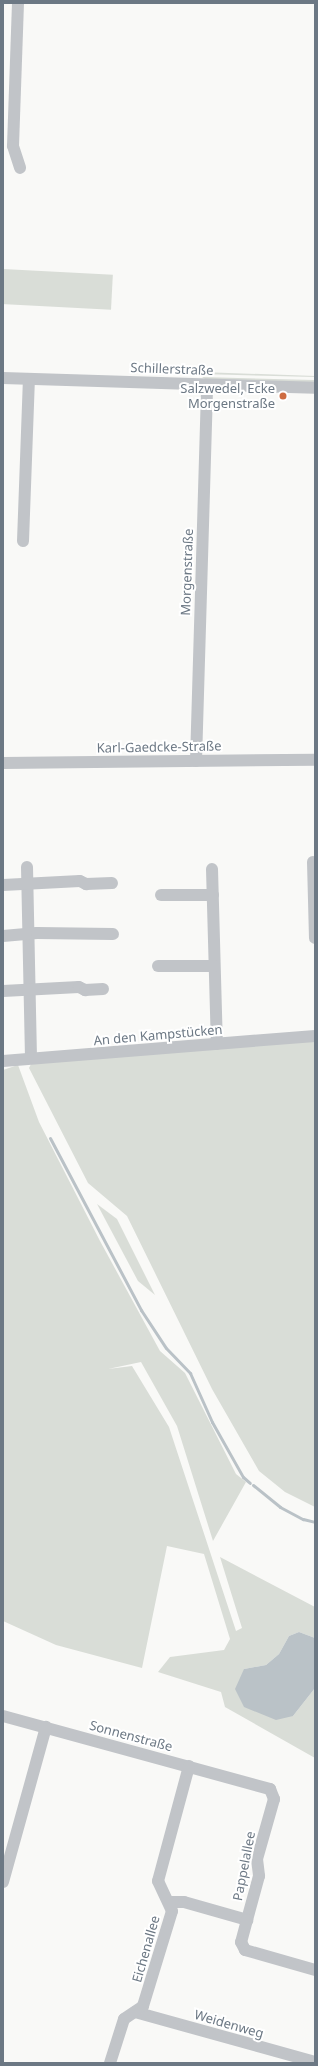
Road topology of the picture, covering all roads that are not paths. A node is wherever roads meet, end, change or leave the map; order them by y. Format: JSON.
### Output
{"nodes":[{"id":1,"x":18,"y":3,"type":"edge"},
{"id":2,"x":20,"y":168,"type":"dead end"},
{"id":3,"x":3,"y":378,"type":"edge"},
{"id":4,"x":29,"y":379,"type":"junction"},
{"id":5,"x":207,"y":384,"type":"junction"},
{"id":6,"x":315,"y":388,"type":"edge"},
{"id":7,"x":23,"y":541,"type":"dead end"},
{"id":8,"x":315,"y":760,"type":"edge"},
{"id":9,"x":196,"y":761,"type":"junction"},
{"id":10,"x":3,"y":763,"type":"edge"},
{"id":11,"x":313,"y":862,"type":"dead end"},
{"id":12,"x":27,"y":867,"type":"dead end"},
{"id":13,"x":212,"y":869,"type":"dead end"},
{"id":14,"x":112,"y":883,"type":"dead end"},
{"id":15,"x":3,"y":885,"type":"edge"},
{"id":16,"x":26,"y":885,"type":"junction"},
{"id":17,"x":161,"y":895,"type":"dead end"},
{"id":18,"x":213,"y":895,"type":"junction"},
{"id":19,"x":315,"y":917,"type":"edge"},
{"id":20,"x":27,"y":934,"type":"junction"},
{"id":21,"x":113,"y":934,"type":"dead end"},
{"id":22,"x":3,"y":936,"type":"edge"},
{"id":23,"x":315,"y":938,"type":"edge"},
{"id":24,"x":158,"y":966,"type":"dead end"},
{"id":25,"x":214,"y":966,"type":"junction"},
{"id":26,"x":28,"y":989,"type":"junction"},
{"id":27,"x":104,"y":989,"type":"dead end"},
{"id":28,"x":3,"y":991,"type":"edge"},
{"id":29,"x":315,"y":1036,"type":"edge"},
{"id":30,"x":217,"y":1044,"type":"junction"},
{"id":31,"x":31,"y":1058,"type":"junction"},
{"id":32,"x":3,"y":1061,"type":"edge"},
{"id":33,"x":3,"y":1716,"type":"edge"},
{"id":34,"x":46,"y":1727,"type":"junction"},
{"id":35,"x":189,"y":1766,"type":"junction"},
{"id":36,"x":252,"y":1784,"type":"joint"},
{"id":37,"x":3,"y":1882,"type":"edge"},
{"id":38,"x":170,"y":1902,"type":"junction"},
{"id":39,"x":247,"y":1920,"type":"junction"},
{"id":40,"x":315,"y":1970,"type":"edge"},
{"id":41,"x":135,"y":2012,"type":"junction"},
{"id":42,"x":315,"y":2062,"type":"edge"},
{"id":43,"x":110,"y":2063,"type":"edge"}],
"edges":[{"from":1,"to":2,"type":"street"},
{"from":3,"to":4,"type":"street","name":"Schillerstraße"},
{"from":4,"to":5,"type":"street","name":"Schillerstraße"},
{"from":4,"to":7,"type":"street"},
{"from":5,"to":6,"type":"street","name":"Schillerstraße"},
{"from":5,"to":9,"type":"street","name":"Morgenstraße"},
{"from":8,"to":9,"type":"street","name":"Karl-Gaedcke-Straße"},
{"from":9,"to":10,"type":"street","name":"Karl-Gaedcke-Straße"},
{"from":11,"to":19,"type":"street"},
{"from":12,"to":16,"type":"street"},
{"from":13,"to":18,"type":"street"},
{"from":14,"to":16,"type":"street"},
{"from":15,"to":16,"type":"street"},
{"from":16,"to":20,"type":"street"},
{"from":17,"to":18,"type":"street"},
{"from":18,"to":25,"type":"street"},
{"from":19,"to":23,"type":"street"},
{"from":20,"to":21,"type":"street"},
{"from":20,"to":22,"type":"street"},
{"from":20,"to":26,"type":"street"},
{"from":24,"to":25,"type":"street"},
{"from":25,"to":30,"type":"street"},
{"from":26,"to":27,"type":"street"},
{"from":26,"to":28,"type":"street"},
{"from":26,"to":31,"type":"street"},
{"from":29,"to":30,"type":"street","name":"An den Kampstücken"},
{"from":30,"to":31,"type":"street","name":"An den Kampstücken"},
{"from":31,"to":32,"type":"street","name":"An den Kampstücken"},
{"from":33,"to":34,"type":"street","name":"Sonnenstraße"},
{"from":34,"to":35,"type":"street","name":"Sonnenstraße"},
{"from":34,"to":37,"type":"street"},
{"from":35,"to":36,"type":"street","name":"Sonnenstraße"},
{"from":35,"to":38,"type":"street","name":"Eichenallee"},
{"from":36,"to":39,"type":"street","name":"Pappelallee"},
{"from":38,"to":39,"type":"street","name":"Pappelallee"},
{"from":38,"to":41,"type":"street","name":"Eichenallee"},
{"from":39,"to":40,"type":"street","name":"Pappelallee"},
{"from":41,"to":42,"type":"street","name":"Weidenweg"},
{"from":41,"to":43,"type":"street","name":"Eichenallee"}]}
